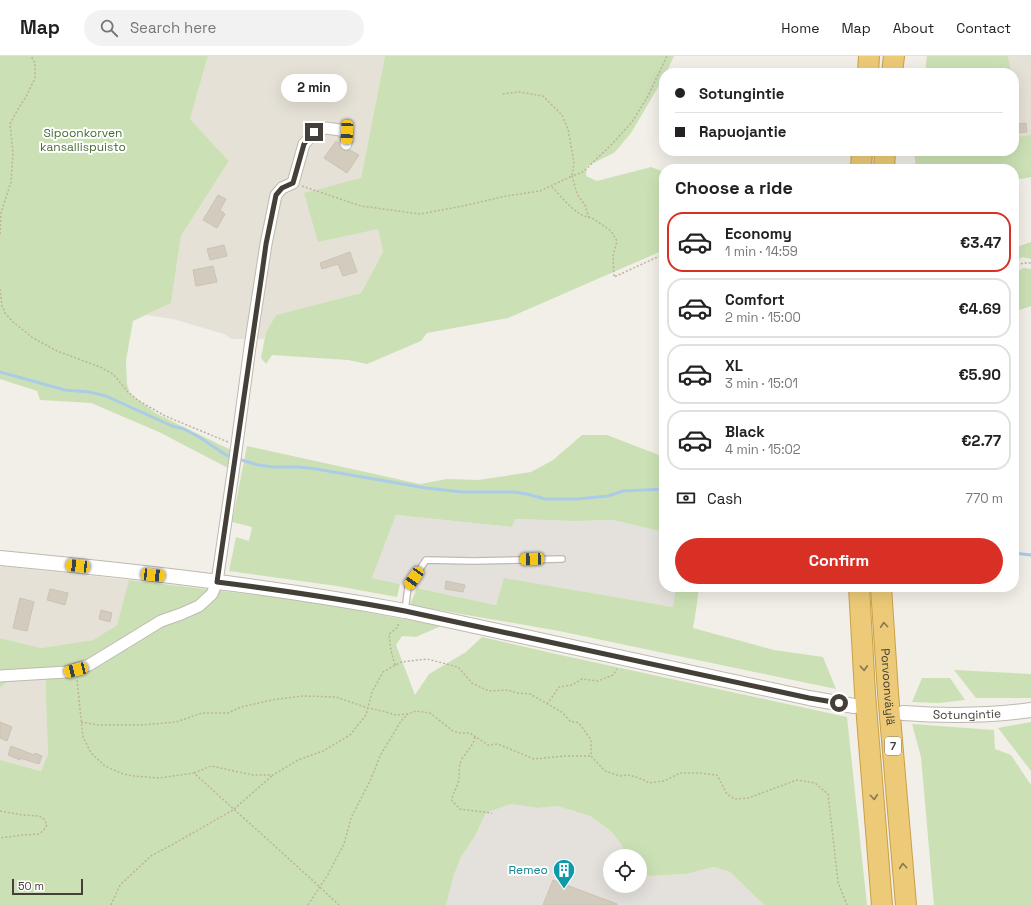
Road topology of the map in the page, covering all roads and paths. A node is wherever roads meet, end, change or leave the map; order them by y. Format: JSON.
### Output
{"nodes":[{"id":1,"x":31,"y":56,"type":"edge"},
{"id":2,"x":667,"y":56,"type":"edge"},
{"id":3,"x":869,"y":56,"type":"edge"},
{"id":4,"x":894,"y":56,"type":"edge"},
{"id":5,"x":661,"y":68,"type":"edge"},
{"id":6,"x":868,"y":68,"type":"edge"},
{"id":7,"x":893,"y":68,"type":"edge"},
{"id":8,"x":659,"y":73,"type":"edge"},
{"id":9,"x":502,"y":94,"type":"dead end"},
{"id":10,"x":346,"y":144,"type":"dead end"},
{"id":11,"x":572,"y":176,"type":"junction"},
{"id":12,"x":293,"y":183,"type":"junction"},
{"id":13,"x":552,"y":186,"type":"junction"},
{"id":14,"x":589,"y":218,"type":"junction"},
{"id":15,"x":0,"y":234,"type":"edge"},
{"id":16,"x":659,"y":256,"type":"edge"},
{"id":17,"x":1031,"y":263,"type":"edge"},
{"id":18,"x":1019,"y":265,"type":"edge"},
{"id":19,"x":0,"y":289,"type":"edge"},
{"id":20,"x":237,"y":446,"type":"junction"},
{"id":21,"x":0,"y":558,"type":"edge"},
{"id":22,"x":562,"y":559,"type":"dead end"},
{"id":23,"x":217,"y":582,"type":"junction"},
{"id":24,"x":859,"y":592,"type":"edge"},
{"id":25,"x":881,"y":592,"type":"edge"},
{"id":26,"x":402,"y":614,"type":"junction"},
{"id":27,"x":625,"y":658,"type":"junction"},
{"id":28,"x":395,"y":665,"type":"junction"},
{"id":29,"x":76,"y":670,"type":"junction"},
{"id":30,"x":0,"y":676,"type":"edge"},
{"id":31,"x":547,"y":704,"type":"junction"},
{"id":32,"x":854,"y":706,"type":"dead end"},
{"id":33,"x":368,"y":708,"type":"junction"},
{"id":34,"x":1031,"y":710,"type":"edge"},
{"id":35,"x":903,"y":713,"type":"dead end"},
{"id":36,"x":408,"y":714,"type":"junction"},
{"id":37,"x":81,"y":722,"type":"junction"},
{"id":38,"x":475,"y":737,"type":"junction"},
{"id":39,"x":591,"y":756,"type":"junction"},
{"id":40,"x":194,"y":773,"type":"junction"},
{"id":41,"x":273,"y":775,"type":"junction"},
{"id":42,"x":233,"y":810,"type":"junction"},
{"id":43,"x":0,"y":811,"type":"edge"},
{"id":44,"x":492,"y":813,"type":"dead end"},
{"id":45,"x":0,"y":838,"type":"edge"},
{"id":46,"x":320,"y":887,"type":"junction"},
{"id":47,"x":111,"y":905,"type":"edge"},
{"id":48,"x":308,"y":905,"type":"edge"},
{"id":49,"x":339,"y":905,"type":"edge"},
{"id":50,"x":847,"y":905,"type":"edge"},
{"id":51,"x":882,"y":905,"type":"edge"},
{"id":52,"x":906,"y":905,"type":"edge"}],
"edges":[{"from":1,"to":15,"type":"path"},
{"from":2,"to":5,"type":"path"},
{"from":3,"to":6,"type":"highway"},
{"from":4,"to":7,"type":"highway"},
{"from":8,"to":11,"type":"path"},
{"from":9,"to":11,"type":"path"},
{"from":10,"to":12,"type":"street"},
{"from":11,"to":13,"type":"path"},
{"from":11,"to":14,"type":"path"},
{"from":12,"to":13,"type":"path"},
{"from":12,"to":20,"type":"street"},
{"from":13,"to":14,"type":"path"},
{"from":14,"to":16,"type":"path"},
{"from":17,"to":18,"type":"path"},
{"from":19,"to":20,"type":"path"},
{"from":20,"to":23,"type":"street"},
{"from":21,"to":23,"type":"street"},
{"from":22,"to":26,"type":"lane"},
{"from":23,"to":26,"type":"street"},
{"from":23,"to":29,"type":"street"},
{"from":24,"to":51,"type":"highway","name":"Porvoonväylä","number":"7","one_way":true},
{"from":52,"to":25,"type":"highway","name":"Porvoonväylä","number":"7","one_way":true},
{"from":26,"to":27,"type":"street"},
{"from":26,"to":28,"type":"path"},
{"from":27,"to":31,"type":"path"},
{"from":27,"to":32,"type":"street"},
{"from":28,"to":31,"type":"path"},
{"from":28,"to":33,"type":"path"},
{"from":29,"to":30,"type":"street"},
{"from":29,"to":37,"type":"path"},
{"from":31,"to":39,"type":"path"},
{"from":33,"to":36,"type":"path"},
{"from":33,"to":37,"type":"path"},
{"from":33,"to":41,"type":"path"},
{"from":34,"to":35,"type":"street","name":"Sotungintie"},
{"from":36,"to":38,"type":"path"},
{"from":36,"to":46,"type":"path"},
{"from":37,"to":40,"type":"path"},
{"from":38,"to":39,"type":"path"},
{"from":38,"to":44,"type":"path"},
{"from":39,"to":50,"type":"path"},
{"from":40,"to":41,"type":"path"},
{"from":40,"to":42,"type":"path"},
{"from":41,"to":42,"type":"path"},
{"from":42,"to":46,"type":"path"},
{"from":42,"to":47,"type":"path"},
{"from":43,"to":45,"type":"path"},
{"from":46,"to":48,"type":"path"},
{"from":46,"to":49,"type":"path"}]}
